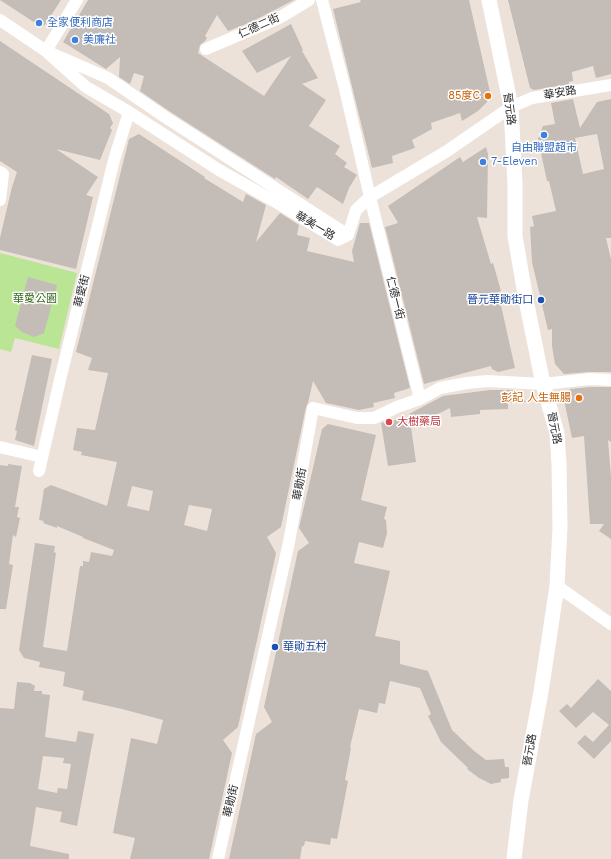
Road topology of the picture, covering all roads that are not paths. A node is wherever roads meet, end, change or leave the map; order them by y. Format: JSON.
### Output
{"nodes":[{"id":1,"x":77,"y":0,"type":"edge"},
{"id":2,"x":309,"y":0,"type":"edge"},
{"id":3,"x":322,"y":0,"type":"edge"},
{"id":4,"x":489,"y":0,"type":"edge"},
{"id":5,"x":0,"y":20,"type":"edge"},
{"id":6,"x":206,"y":49,"type":"dead end"},
{"id":7,"x":46,"y":51,"type":"junction"},
{"id":8,"x":611,"y":85,"type":"edge"},
{"id":9,"x":511,"y":107,"type":"junction"},
{"id":10,"x":129,"y":112,"type":"junction"},
{"id":11,"x":0,"y":172,"type":"edge"},
{"id":12,"x":370,"y":197,"type":"junction"},
{"id":13,"x":0,"y":200,"type":"edge"},
{"id":14,"x":348,"y":235,"type":"junction"},
{"id":15,"x":611,"y":380,"type":"edge"},
{"id":16,"x":543,"y":384,"type":"junction"},
{"id":17,"x":420,"y":399,"type":"junction"},
{"id":18,"x":0,"y":448,"type":"edge"},
{"id":19,"x":42,"y":458,"type":"junction"},
{"id":20,"x":39,"y":471,"type":"dead end"},
{"id":21,"x":557,"y":586,"type":"junction"},
{"id":22,"x":611,"y":624,"type":"edge"},
{"id":23,"x":218,"y":859,"type":"edge"},
{"id":24,"x":514,"y":859,"type":"edge"}],
"edges":[{"from":1,"to":7,"type":"street"},
{"from":2,"to":6,"type":"street","name":"仁德二街"},
{"from":3,"to":12,"type":"street","name":"仁德一街"},
{"from":4,"to":9,"type":"street","name":"晉元路"},
{"from":5,"to":7,"type":"street","name":"華美一路"},
{"from":7,"to":10,"type":"street","name":"華美一路"},
{"from":7,"to":14,"type":"street","name":"華美一路"},
{"from":8,"to":9,"type":"street","name":"華安路"},
{"from":9,"to":12,"type":"street"},
{"from":9,"to":16,"type":"street","name":"晉元路"},
{"from":10,"to":14,"type":"street","name":"華美一路"},
{"from":10,"to":19,"type":"street","name":"華愛街"},
{"from":11,"to":13,"type":"street"},
{"from":12,"to":14,"type":"street"},
{"from":12,"to":17,"type":"street","name":"仁德一街"},
{"from":15,"to":16,"type":"street","name":"華勛街"},
{"from":16,"to":17,"type":"street","name":"華勛街"},
{"from":16,"to":21,"type":"street","name":"晉元路"},
{"from":17,"to":23,"type":"street","name":"華勛街"},
{"from":18,"to":19,"type":"street"},
{"from":19,"to":20,"type":"street","name":"華愛街"},
{"from":21,"to":22,"type":"street"},
{"from":21,"to":24,"type":"street","name":"晉元路"}]}
